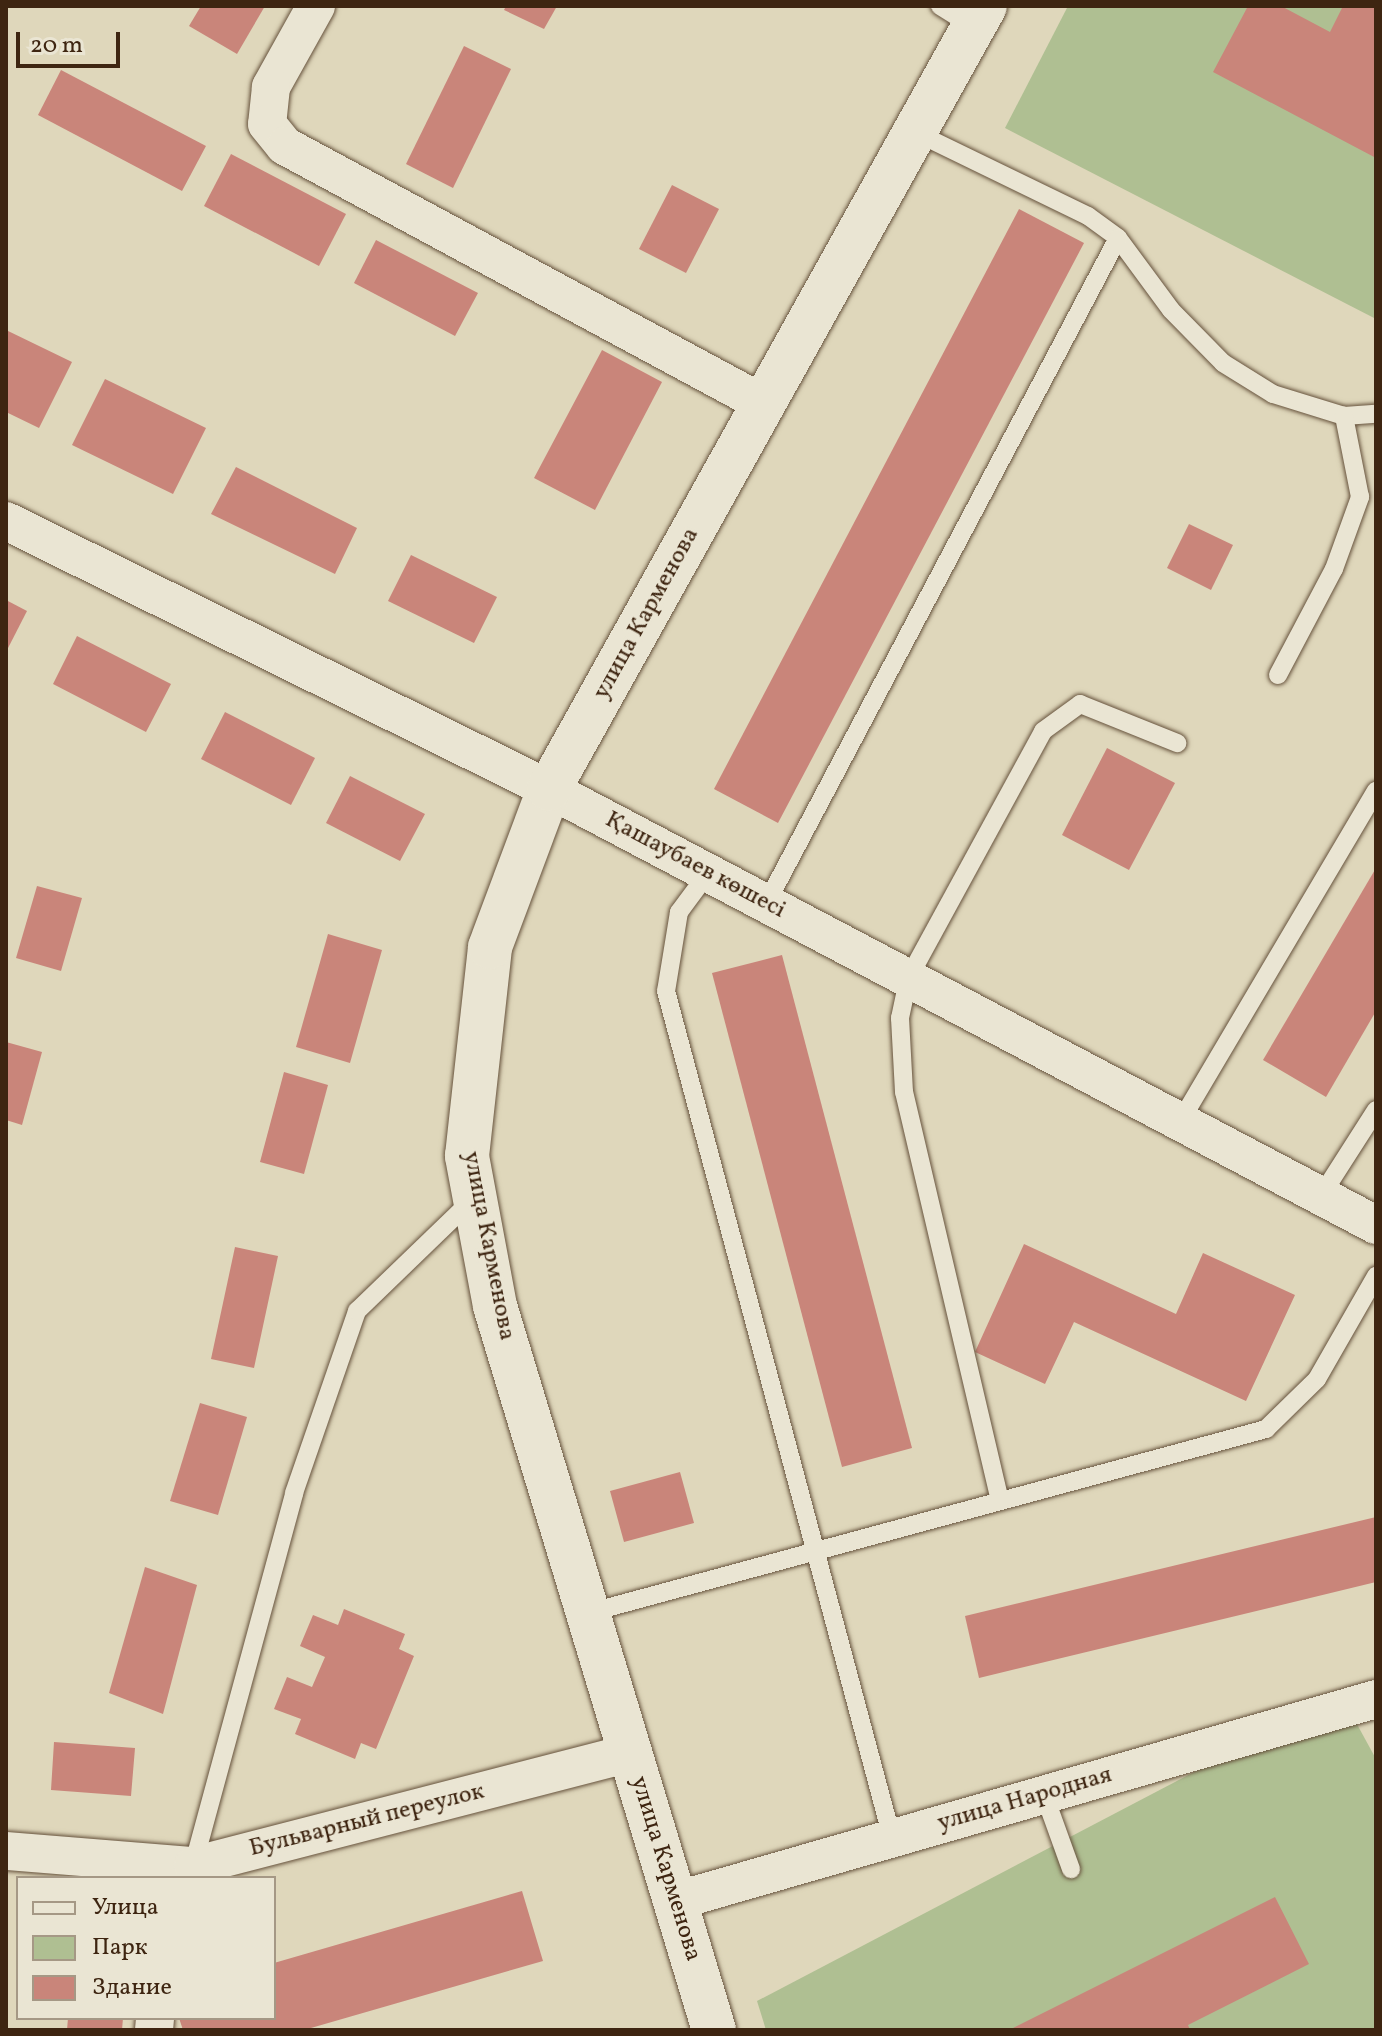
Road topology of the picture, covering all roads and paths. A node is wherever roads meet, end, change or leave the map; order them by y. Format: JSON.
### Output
{"nodes":[{"id":1,"x":316,"y":6,"type":"edge"},
{"id":2,"x":966,"y":13,"type":"edge"},
{"id":3,"x":915,"y":132,"type":"junction"},
{"id":4,"x":1118,"y":238,"type":"junction"},
{"id":5,"x":764,"y":404,"type":"junction"},
{"id":6,"x":1376,"y":414,"type":"edge"},
{"id":7,"x":1344,"y":416,"type":"junction"},
{"id":8,"x":6,"y":521,"type":"edge"},
{"id":9,"x":1278,"y":675,"type":"dead end"},
{"id":10,"x":1177,"y":743,"type":"dead end"},
{"id":11,"x":549,"y":789,"type":"junction"},
{"id":12,"x":1376,"y":791,"type":"edge"},
{"id":13,"x":708,"y":873,"type":"junction"},
{"id":14,"x":766,"y":904,"type":"junction"},
{"id":15,"x":908,"y":979,"type":"junction"},
{"id":16,"x":1376,"y":1110,"type":"edge"},
{"id":17,"x":1180,"y":1122,"type":"junction"},
{"id":18,"x":1321,"y":1196,"type":"junction"},
{"id":19,"x":474,"y":1198,"type":"junction"},
{"id":20,"x":1376,"y":1225,"type":"edge"},
{"id":21,"x":1376,"y":1276,"type":"edge"},
{"id":22,"x":1000,"y":1501,"type":"junction"},
{"id":23,"x":813,"y":1552,"type":"junction"},
{"id":24,"x":588,"y":1613,"type":"junction"},
{"id":25,"x":1376,"y":1699,"type":"edge"},
{"id":26,"x":631,"y":1753,"type":"junction"},
{"id":27,"x":1044,"y":1794,"type":"junction"},
{"id":28,"x":892,"y":1838,"type":"junction"},
{"id":29,"x":6,"y":1851,"type":"edge"},
{"id":30,"x":1071,"y":1869,"type":"dead end"},
{"id":31,"x":191,"y":1872,"type":"edge"},
{"id":32,"x":675,"y":1901,"type":"junction"},
{"id":33,"x":714,"y":2030,"type":"edge"}],
"edges":[{"from":1,"to":5,"type":"street"},
{"from":2,"to":3,"type":"street","name":"улица Карменова"},
{"from":3,"to":4,"type":"lane"},
{"from":3,"to":5,"type":"street","name":"улица Карменова"},
{"from":4,"to":7,"type":"lane"},
{"from":4,"to":14,"type":"lane"},
{"from":5,"to":11,"type":"street","name":"улица Карменова"},
{"from":6,"to":7,"type":"lane"},
{"from":7,"to":9,"type":"lane"},
{"from":8,"to":11,"type":"street","name":"Қашаубаев көшесі"},
{"from":10,"to":15,"type":"lane"},
{"from":11,"to":13,"type":"street","name":"Қашаубаев көшесі"},
{"from":11,"to":19,"type":"street","name":"улица Карменова"},
{"from":12,"to":17,"type":"lane"},
{"from":13,"to":14,"type":"street","name":"Қашаубаев көшесі"},
{"from":13,"to":23,"type":"lane"},
{"from":14,"to":15,"type":"street","name":"Қашаубаев көшесі"},
{"from":15,"to":17,"type":"street","name":"Қашаубаев көшесі"},
{"from":15,"to":22,"type":"lane"},
{"from":16,"to":18,"type":"lane"},
{"from":17,"to":18,"type":"street","name":"Қашаубаев көшесі"},
{"from":18,"to":20,"type":"street","name":"Қашаубаев көшесі"},
{"from":19,"to":24,"type":"street","name":"улица Карменова"},
{"from":19,"to":31,"type":"lane"},
{"from":21,"to":22,"type":"lane"},
{"from":22,"to":23,"type":"lane"},
{"from":23,"to":24,"type":"lane"},
{"from":23,"to":28,"type":"lane"},
{"from":24,"to":26,"type":"street","name":"улица Карменова"},
{"from":25,"to":27,"type":"street","name":"улица Народная"},
{"from":26,"to":31,"type":"street","name":"Бульварный переулок"},
{"from":26,"to":32,"type":"street","name":"улица Карменова"},
{"from":27,"to":28,"type":"street","name":"улица Народная"},
{"from":27,"to":30,"type":"lane"},
{"from":28,"to":32,"type":"street","name":"улица Народная"},
{"from":29,"to":31,"type":"street","name":"Бульварный переулок"},
{"from":32,"to":33,"type":"street","name":"улица Карменова"}]}
